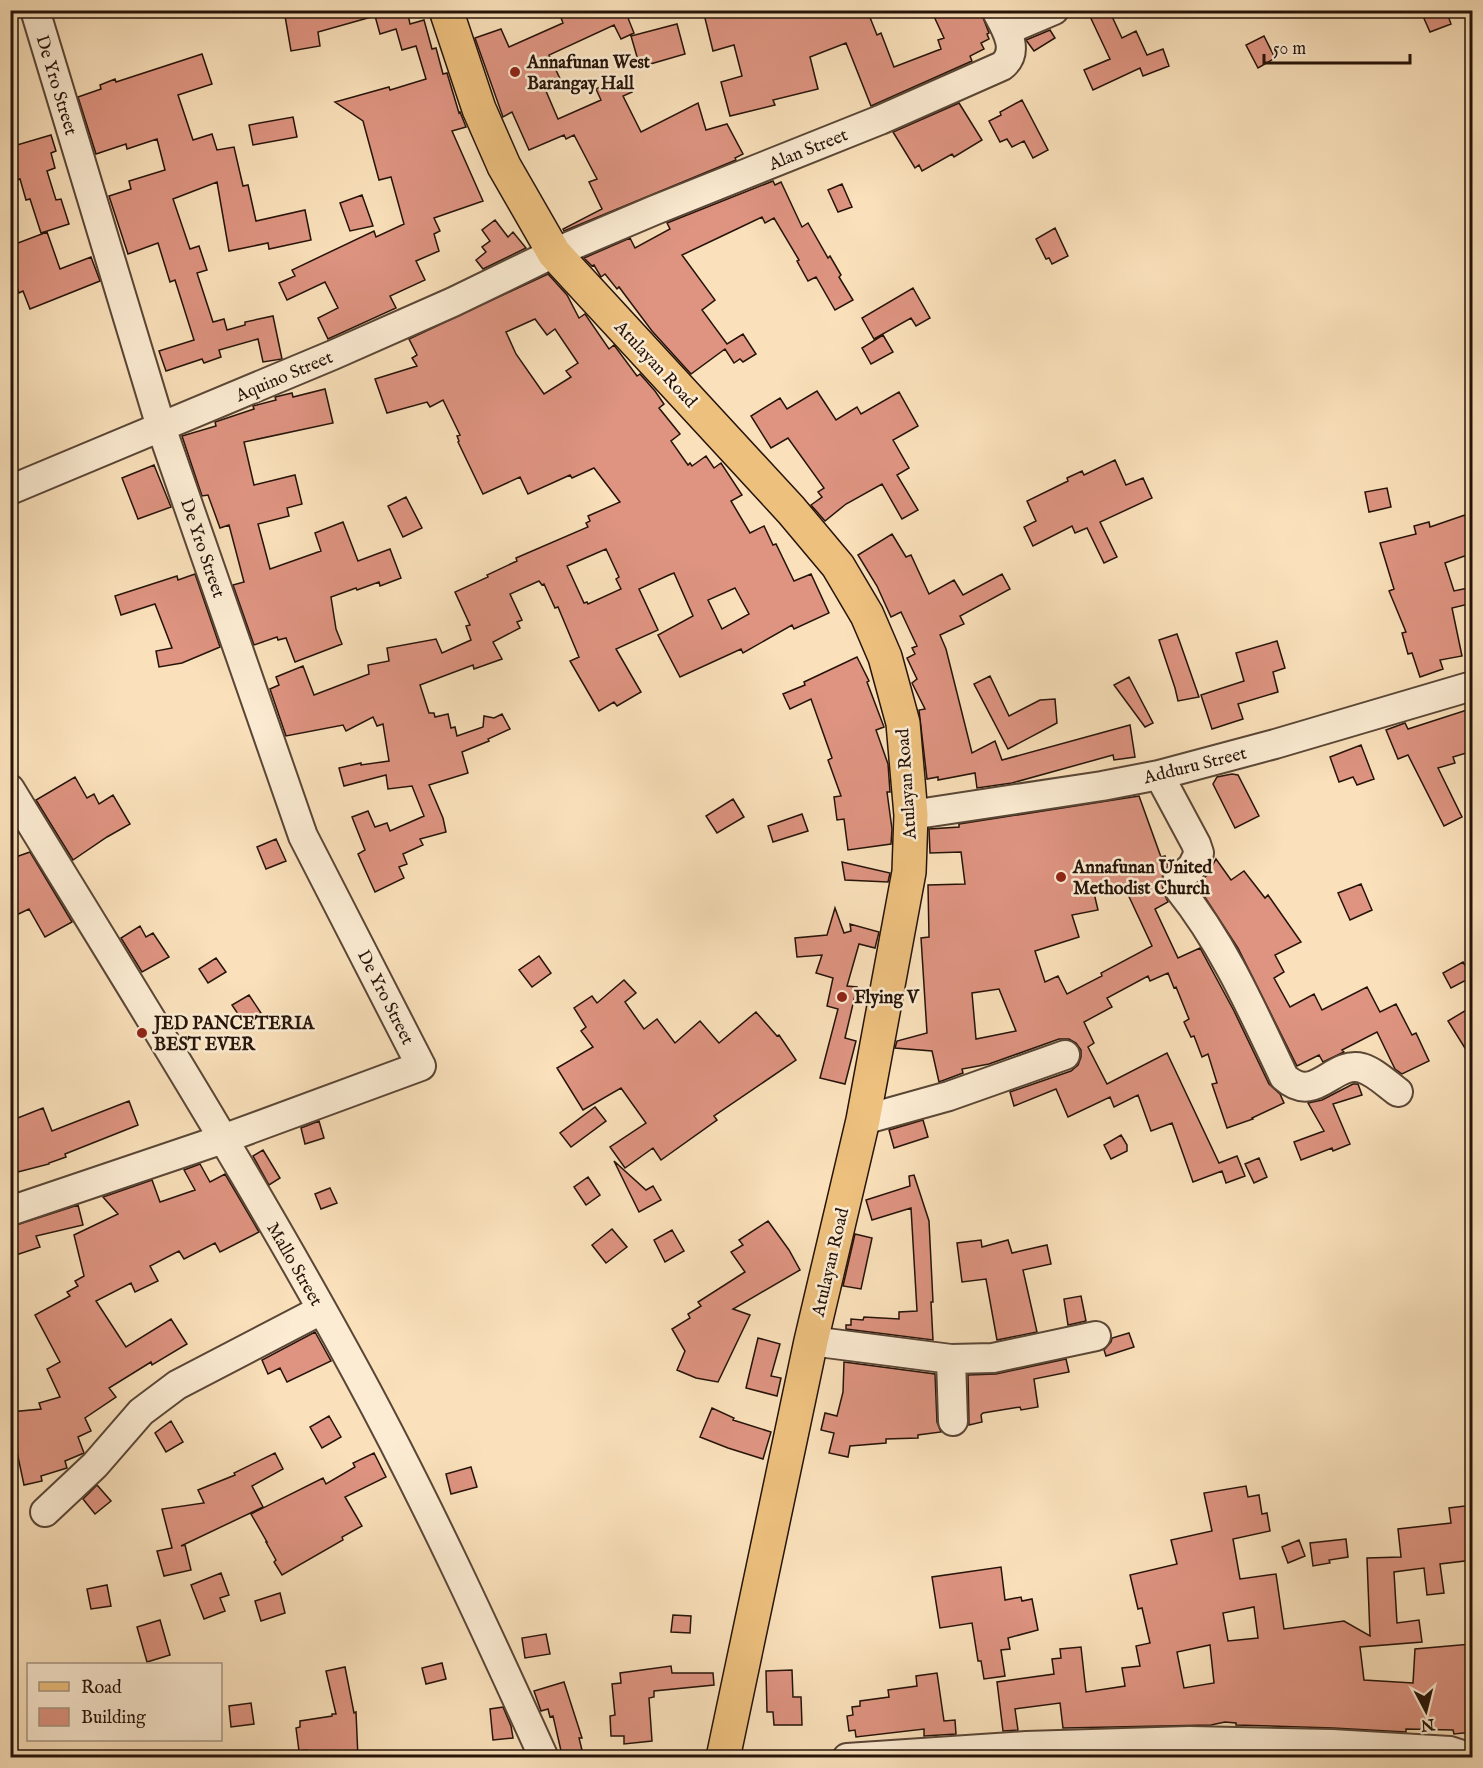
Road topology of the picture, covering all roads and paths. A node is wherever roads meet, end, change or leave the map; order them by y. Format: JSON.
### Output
{"nodes":[{"id":1,"x":35,"y":10,"type":"edge"},
{"id":2,"x":446,"y":10,"type":"edge"},
{"id":3,"x":1054,"y":10,"type":"edge"},
{"id":4,"x":1001,"y":20,"type":"edge"},
{"id":5,"x":555,"y":253,"type":"junction"},
{"id":6,"x":161,"y":427,"type":"junction"},
{"id":7,"x":10,"y":490,"type":"edge"},
{"id":8,"x":1473,"y":686,"type":"edge"},
{"id":9,"x":1160,"y":775,"type":"junction"},
{"id":10,"x":10,"y":789,"type":"edge"},
{"id":11,"x":912,"y":815,"type":"junction"},
{"id":12,"x":1065,"y":1055,"type":"dead end"},
{"id":13,"x":1398,"y":1092,"type":"dead end"},
{"id":14,"x":863,"y":1120,"type":"junction"},
{"id":15,"x":223,"y":1139,"type":"junction"},
{"id":16,"x":10,"y":1211,"type":"edge"},
{"id":17,"x":321,"y":1310,"type":"junction"},
{"id":18,"x":1096,"y":1336,"type":"dead end"},
{"id":19,"x":811,"y":1341,"type":"junction"},
{"id":20,"x":951,"y":1359,"type":"junction"},
{"id":21,"x":953,"y":1421,"type":"dead end"},
{"id":22,"x":45,"y":1512,"type":"dead end"},
{"id":23,"x":544,"y":1758,"type":"edge"},
{"id":24,"x":723,"y":1758,"type":"edge"},
{"id":25,"x":847,"y":1758,"type":"edge"},
{"id":26,"x":1472,"y":1758,"type":"edge"}],
"edges":[{"from":1,"to":6,"type":"street","name":"De Yro Street"},
{"from":2,"to":5,"type":"main road","name":"Atulayan Road"},
{"from":3,"to":4,"type":"street"},
{"from":4,"to":5,"type":"street","name":"Alan Street"},
{"from":5,"to":6,"type":"street","name":"Aquino Street"},
{"from":5,"to":11,"type":"main road","name":"Atulayan Road"},
{"from":6,"to":7,"type":"street","name":"Aquino Street"},
{"from":6,"to":15,"type":"street","name":"De Yro Street"},
{"from":8,"to":9,"type":"street","name":"Adduru Street"},
{"from":9,"to":11,"type":"street","name":"Adduru Street"},
{"from":9,"to":13,"type":"street"},
{"from":10,"to":15,"type":"street","name":"Mallo Street"},
{"from":11,"to":14,"type":"main road","name":"Atulayan Road"},
{"from":12,"to":14,"type":"street"},
{"from":14,"to":19,"type":"main road","name":"Atulayan Road"},
{"from":15,"to":16,"type":"street"},
{"from":15,"to":17,"type":"street","name":"Mallo Street"},
{"from":17,"to":22,"type":"street"},
{"from":17,"to":23,"type":"street","name":"Mallo Street"},
{"from":18,"to":20,"type":"street"},
{"from":19,"to":20,"type":"street"},
{"from":19,"to":24,"type":"main road","name":"Atulayan Road"},
{"from":20,"to":21,"type":"street"},
{"from":25,"to":26,"type":"street"}]}
